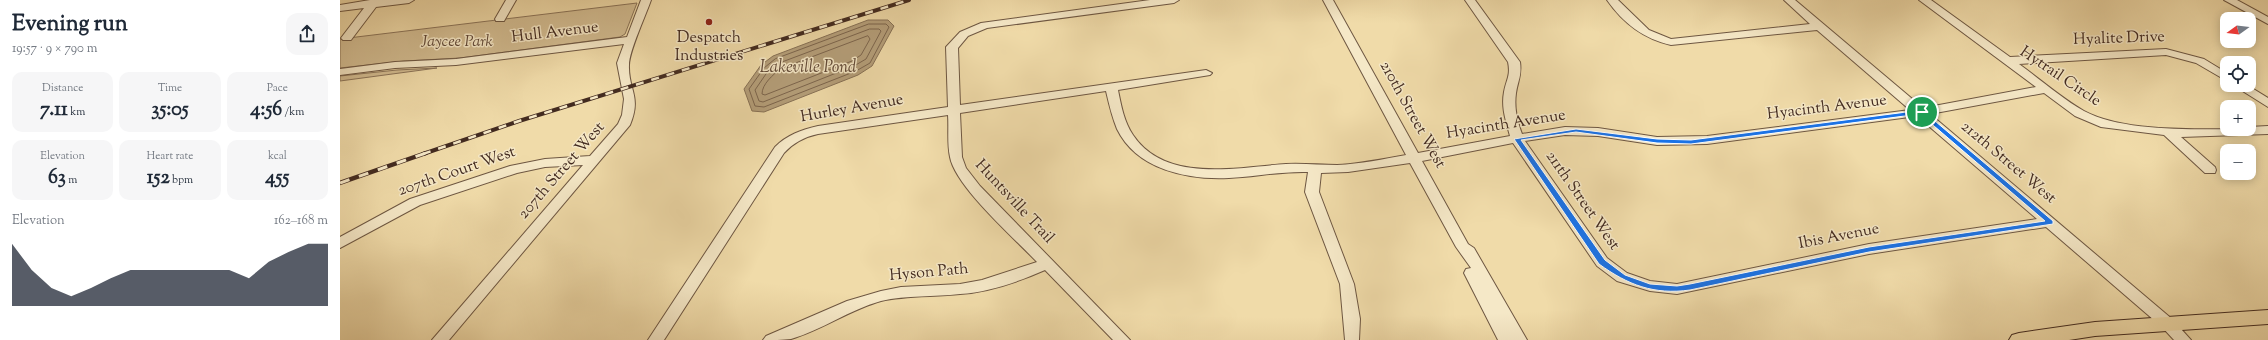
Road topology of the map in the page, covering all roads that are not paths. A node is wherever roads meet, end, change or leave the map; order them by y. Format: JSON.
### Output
{"nodes":[{"id":1,"x":409,"y":0,"type":"edge"},
{"id":2,"x":511,"y":0,"type":"edge"},
{"id":3,"x":646,"y":0,"type":"edge"},
{"id":4,"x":1174,"y":0,"type":"edge"},
{"id":5,"x":1328,"y":0,"type":"edge"},
{"id":6,"x":1470,"y":0,"type":"edge"},
{"id":7,"x":1612,"y":0,"type":"edge"},
{"id":8,"x":1788,"y":0,"type":"edge"},
{"id":9,"x":1924,"y":0,"type":"edge"},
{"id":10,"x":2229,"y":0,"type":"edge"},
{"id":11,"x":375,"y":2,"type":"edge"},
{"id":12,"x":340,"y":8,"type":"edge"},
{"id":13,"x":500,"y":19,"type":"dead end"},
{"id":14,"x":2268,"y":21,"type":"edge"},
{"id":15,"x":1820,"y":26,"type":"junction"},
{"id":16,"x":347,"y":38,"type":"dead end"},
{"id":17,"x":630,"y":40,"type":"junction"},
{"id":18,"x":2007,"y":61,"type":"junction"},
{"id":19,"x":340,"y":72,"type":"edge"},
{"id":20,"x":1206,"y":73,"type":"dead end"},
{"id":21,"x":2220,"y":74,"type":"edge"},
{"id":22,"x":1111,"y":87,"type":"junction"},
{"id":23,"x":2046,"y":89,"type":"junction"},
{"id":24,"x":2250,"y":92,"type":"edge"},
{"id":25,"x":2268,"y":103,"type":"edge"},
{"id":26,"x":954,"y":110,"type":"junction"},
{"id":27,"x":1922,"y":112,"type":"junction"},
{"id":28,"x":2268,"y":130,"type":"edge"},
{"id":29,"x":2168,"y":132,"type":"junction"},
{"id":30,"x":1517,"y":139,"type":"junction"},
{"id":31,"x":1415,"y":157,"type":"junction"},
{"id":32,"x":593,"y":160,"type":"junction"},
{"id":33,"x":1315,"y":168,"type":"junction"},
{"id":34,"x":2210,"y":170,"type":"dead end"},
{"id":35,"x":2051,"y":222,"type":"junction"},
{"id":36,"x":340,"y":243,"type":"edge"},
{"id":37,"x":1463,"y":247,"type":"junction"},
{"id":38,"x":1047,"y":263,"type":"junction"},
{"id":39,"x":1636,"y":282,"type":"joint"},
{"id":40,"x":2268,"y":317,"type":"edge"},
{"id":41,"x":2167,"y":323,"type":"junction"},
{"id":42,"x":1352,"y":339,"type":"dead end"},
{"id":43,"x":440,"y":340,"type":"edge"},
{"id":44,"x":656,"y":340,"type":"edge"},
{"id":45,"x":771,"y":340,"type":"edge"},
{"id":46,"x":1122,"y":340,"type":"edge"},
{"id":47,"x":1506,"y":340,"type":"edge"},
{"id":48,"x":1519,"y":340,"type":"edge"},
{"id":49,"x":2019,"y":340,"type":"edge"},
{"id":50,"x":2184,"y":340,"type":"edge"}],
"edges":[{"from":1,"to":11,"type":"street"},
{"from":2,"to":13,"type":"street"},
{"from":3,"to":17,"type":"street","name":"207th Street West"},
{"from":4,"to":26,"type":"street","name":"Huntsville Trail"},
{"from":5,"to":31,"type":"street","name":"210th Street West"},
{"from":6,"to":30,"type":"street","name":"211th Street West"},
{"from":7,"to":15,"type":"street"},
{"from":8,"to":15,"type":"street","name":"212th Street West"},
{"from":9,"to":18,"type":"street","name":"Hytrail Circle"},
{"from":10,"to":14,"type":"street"},
{"from":11,"to":12,"type":"street"},
{"from":11,"to":16,"type":"street"},
{"from":15,"to":27,"type":"street","name":"212th Street West"},
{"from":17,"to":19,"type":"street","name":"Hull Avenue"},
{"from":17,"to":32,"type":"street","name":"207th Street West"},
{"from":18,"to":21,"type":"street","name":"Hyalite Drive"},
{"from":18,"to":23,"type":"street","name":"Hytrail Circle"},
{"from":20,"to":22,"type":"street","name":"Hurley Avenue"},
{"from":22,"to":26,"type":"street","name":"Hurley Avenue"},
{"from":22,"to":33,"type":"street","name":"Hyacinth Avenue"},
{"from":23,"to":27,"type":"street","name":"Hyacinth Avenue"},
{"from":23,"to":29,"type":"street","name":"Hytrail Circle"},
{"from":24,"to":25,"type":"street"},
{"from":26,"to":38,"type":"street","name":"Huntsville Trail"},
{"from":26,"to":44,"type":"street","name":"Hurley Avenue"},
{"from":27,"to":30,"type":"street","name":"Hyacinth Avenue"},
{"from":27,"to":35,"type":"street","name":"212th Street West"},
{"from":28,"to":29,"type":"street","name":"Hytrail Circle"},
{"from":29,"to":34,"type":"street"},
{"from":30,"to":31,"type":"street","name":"Hyacinth Avenue"},
{"from":30,"to":39,"type":"street","name":"211th Street West"},
{"from":31,"to":33,"type":"street","name":"Hyacinth Avenue"},
{"from":31,"to":37,"type":"street","name":"210th Street West"},
{"from":32,"to":36,"type":"street","name":"207th Court West"},
{"from":32,"to":43,"type":"street","name":"207th Street West"},
{"from":33,"to":42,"type":"street"},
{"from":35,"to":39,"type":"street","name":"Ibis Avenue"},
{"from":35,"to":41,"type":"street","name":"212th Street West"},
{"from":37,"to":47,"type":"street","name":"210th Street West"},
{"from":37,"to":48,"type":"street","name":"210th Street West"},
{"from":38,"to":45,"type":"street","name":"Hyson Path"},
{"from":38,"to":46,"type":"street","name":"Huntsville Trail"},
{"from":40,"to":41,"type":"main road"},
{"from":41,"to":49,"type":"main road"},
{"from":41,"to":50,"type":"street","name":"212th Street West"}]}
